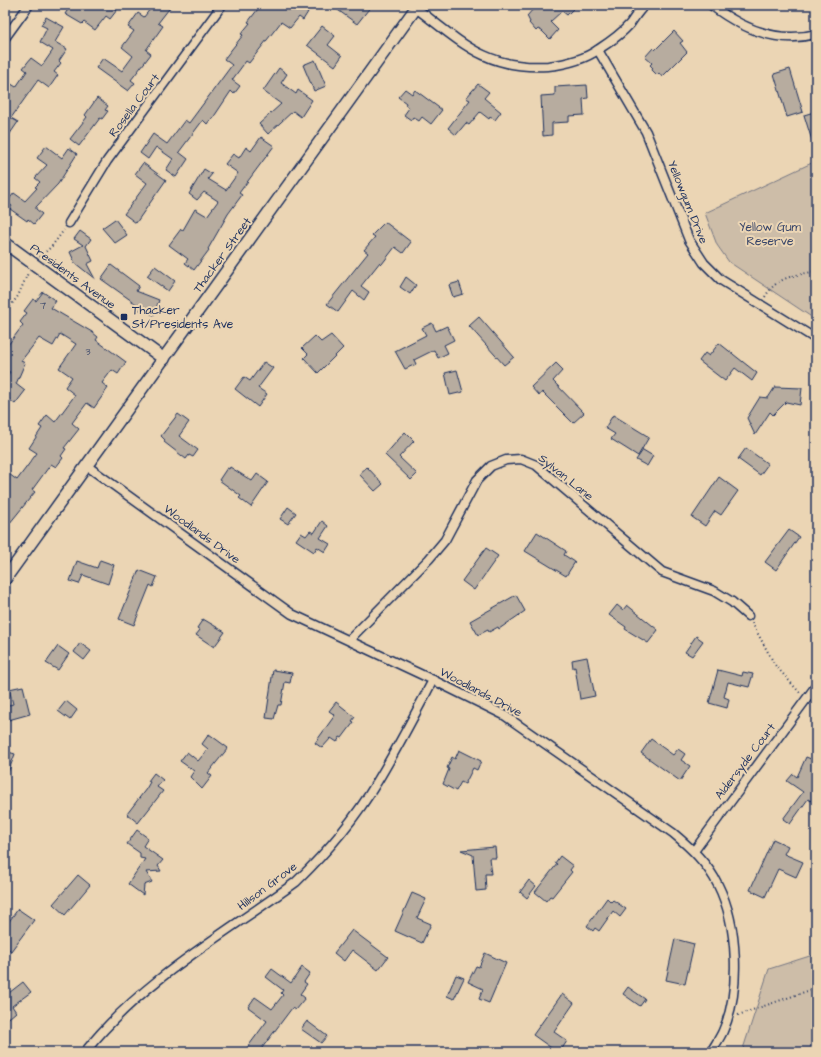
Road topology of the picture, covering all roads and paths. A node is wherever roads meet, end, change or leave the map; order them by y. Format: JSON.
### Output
{"nodes":[{"id":1,"x":29,"y":5,"type":"edge"},
{"id":2,"x":222,"y":5,"type":"edge"},
{"id":3,"x":645,"y":5,"type":"edge"},
{"id":4,"x":711,"y":5,"type":"edge"},
{"id":5,"x":417,"y":7,"type":"edge"},
{"id":6,"x":816,"y":34,"type":"edge"},
{"id":7,"x":5,"y":38,"type":"edge"},
{"id":8,"x":598,"y":50,"type":"junction"},
{"id":9,"x":69,"y":223,"type":"joint"},
{"id":10,"x":5,"y":243,"type":"edge"},
{"id":11,"x":34,"y":264,"type":"junction"},
{"id":12,"x":816,"y":272,"type":"edge"},
{"id":13,"x":760,"y":305,"type":"junction"},
{"id":14,"x":5,"y":313,"type":"edge"},
{"id":15,"x":816,"y":339,"type":"edge"},
{"id":16,"x":164,"y":359,"type":"junction"},
{"id":17,"x":87,"y":466,"type":"junction"},
{"id":18,"x":5,"y":579,"type":"edge"},
{"id":19,"x":748,"y":616,"type":"joint"},
{"id":20,"x":349,"y":640,"type":"junction"},
{"id":21,"x":433,"y":680,"type":"junction"},
{"id":22,"x":816,"y":686,"type":"edge"},
{"id":23,"x":806,"y":699,"type":"junction"},
{"id":24,"x":694,"y":850,"type":"junction"},
{"id":25,"x":816,"y":988,"type":"edge"},
{"id":26,"x":736,"y":1015,"type":"dead end"},
{"id":27,"x":85,"y":1052,"type":"edge"},
{"id":28,"x":711,"y":1052,"type":"edge"}],
"edges":[{"from":1,"to":7,"type":"street"},
{"from":2,"to":9,"type":"street","name":"Rosella Court"},
{"from":3,"to":8,"type":"street"},
{"from":4,"to":6,"type":"street"},
{"from":5,"to":8,"type":"street"},
{"from":5,"to":16,"type":"street","name":"Thacker Street"},
{"from":8,"to":13,"type":"street","name":"Yellowgum Drive"},
{"from":9,"to":11,"type":"path"},
{"from":10,"to":11,"type":"street","name":"Presidents Avenue"},
{"from":11,"to":14,"type":"path"},
{"from":11,"to":16,"type":"street","name":"Presidents Avenue"},
{"from":12,"to":13,"type":"path"},
{"from":13,"to":15,"type":"street","name":"Yellowgum Drive"},
{"from":16,"to":17,"type":"street","name":"Thacker Street"},
{"from":17,"to":18,"type":"street","name":"Thacker Street"},
{"from":17,"to":20,"type":"street","name":"Woodlands Drive"},
{"from":19,"to":20,"type":"street","name":"Sylvan Lane"},
{"from":19,"to":23,"type":"path"},
{"from":20,"to":21,"type":"street","name":"Woodlands Drive"},
{"from":21,"to":24,"type":"street","name":"Woodlands Drive"},
{"from":21,"to":27,"type":"street","name":"Hillson Grove"},
{"from":22,"to":23,"type":"street","name":"Aldersyde Court"},
{"from":23,"to":24,"type":"street","name":"Aldersyde Court"},
{"from":24,"to":28,"type":"street","name":"Woodlands Drive"},
{"from":25,"to":26,"type":"path"}]}
